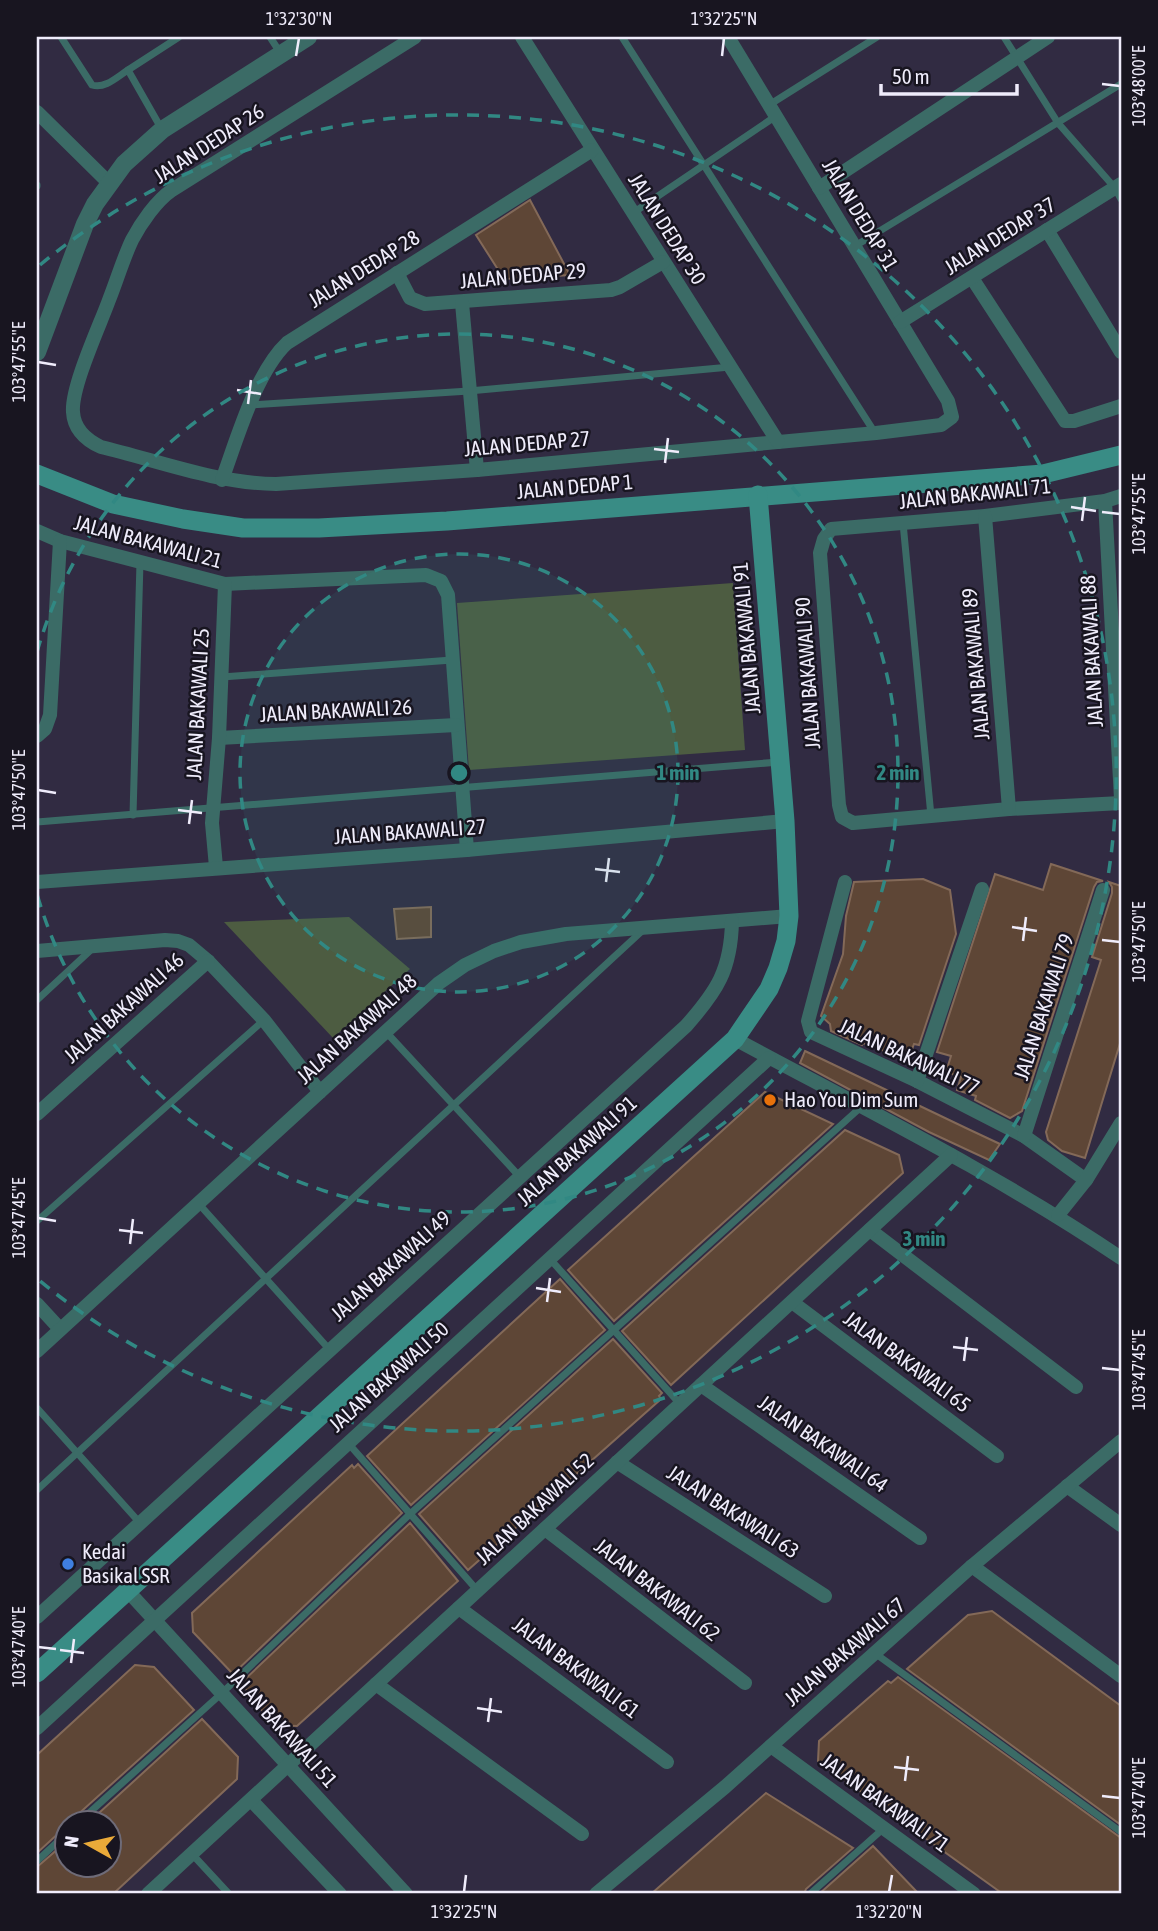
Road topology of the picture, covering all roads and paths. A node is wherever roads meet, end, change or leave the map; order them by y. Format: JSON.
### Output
{"nodes":[{"id":1,"x":61,"y":37,"type":"edge"},
{"id":2,"x":179,"y":37,"type":"edge"},
{"id":3,"x":270,"y":37,"type":"edge"},
{"id":4,"x":309,"y":37,"type":"edge"},
{"id":5,"x":415,"y":37,"type":"edge"},
{"id":6,"x":522,"y":37,"type":"edge"},
{"id":7,"x":622,"y":37,"type":"edge"},
{"id":8,"x":728,"y":37,"type":"edge"},
{"id":9,"x":877,"y":37,"type":"edge"},
{"id":10,"x":1004,"y":37,"type":"edge"},
{"id":11,"x":1048,"y":37,"type":"edge"},
{"id":12,"x":281,"y":54,"type":"junction"},
{"id":13,"x":1016,"y":58,"type":"junction"},
{"id":14,"x":128,"y":70,"type":"junction"},
{"id":15,"x":1121,"y":84,"type":"edge"},
{"id":16,"x":772,"y":110,"type":"junction"},
{"id":17,"x":37,"y":112,"type":"edge"},
{"id":18,"x":1058,"y":123,"type":"junction"},
{"id":19,"x":162,"y":130,"type":"junction"},
{"id":20,"x":592,"y":150,"type":"junction"},
{"id":21,"x":704,"y":163,"type":"junction"},
{"id":22,"x":108,"y":183,"type":"junction"},
{"id":23,"x":819,"y":188,"type":"junction"},
{"id":24,"x":1119,"y":191,"type":"edge"},
{"id":25,"x":632,"y":213,"type":"junction"},
{"id":26,"x":1047,"y":230,"type":"junction"},
{"id":27,"x":855,"y":247,"type":"junction"},
{"id":28,"x":663,"y":262,"type":"junction"},
{"id":29,"x":397,"y":273,"type":"junction"},
{"id":30,"x":972,"y":278,"type":"junction"},
{"id":31,"x":462,"y":303,"type":"junction"},
{"id":32,"x":900,"y":322,"type":"junction"},
{"id":33,"x":37,"y":352,"type":"edge"},
{"id":34,"x":1121,"y":352,"type":"edge"},
{"id":35,"x":730,"y":367,"type":"junction"},
{"id":36,"x":470,"y":391,"type":"junction"},
{"id":37,"x":251,"y":405,"type":"junction"},
{"id":38,"x":1121,"y":406,"type":"edge"},
{"id":39,"x":952,"y":417,"type":"joint"},
{"id":40,"x":876,"y":433,"type":"junction"},
{"id":41,"x":778,"y":442,"type":"junction"},
{"id":42,"x":107,"y":449,"type":"joint"},
{"id":43,"x":1121,"y":455,"type":"edge"},
{"id":44,"x":477,"y":470,"type":"junction"},
{"id":45,"x":37,"y":474,"type":"edge"},
{"id":46,"x":222,"y":480,"type":"junction"},
{"id":47,"x":758,"y":495,"type":"junction"},
{"id":48,"x":1121,"y":496,"type":"edge"},
{"id":49,"x":1105,"y":501,"type":"junction"},
{"id":50,"x":985,"y":516,"type":"junction"},
{"id":51,"x":903,"y":523,"type":"junction"},
{"id":52,"x":831,"y":529,"type":"joint"},
{"id":53,"x":37,"y":531,"type":"edge"},
{"id":54,"x":60,"y":541,"type":"junction"},
{"id":55,"x":140,"y":562,"type":"junction"},
{"id":56,"x":225,"y":584,"type":"junction"},
{"id":57,"x":452,"y":660,"type":"junction"},
{"id":58,"x":221,"y":677,"type":"junction"},
{"id":59,"x":456,"y":725,"type":"junction"},
{"id":60,"x":37,"y":736,"type":"edge"},
{"id":61,"x":219,"y":738,"type":"junction"},
{"id":62,"x":780,"y":762,"type":"junction"},
{"id":63,"x":461,"y":788,"type":"junction"},
{"id":64,"x":1121,"y":801,"type":"edge"},
{"id":65,"x":213,"y":808,"type":"junction"},
{"id":66,"x":1009,"y":809,"type":"junction"},
{"id":67,"x":133,"y":814,"type":"junction"},
{"id":68,"x":931,"y":816,"type":"junction"},
{"id":69,"x":785,"y":821,"type":"junction"},
{"id":70,"x":37,"y":822,"type":"edge"},
{"id":71,"x":467,"y":850,"type":"junction"},
{"id":72,"x":216,"y":867,"type":"junction"},
{"id":73,"x":37,"y":882,"type":"edge"},
{"id":74,"x":845,"y":882,"type":"dead end"},
{"id":75,"x":982,"y":889,"type":"dead end"},
{"id":76,"x":1103,"y":890,"type":"dead end"},
{"id":77,"x":789,"y":916,"type":"junction"},
{"id":78,"x":733,"y":921,"type":"junction"},
{"id":79,"x":645,"y":928,"type":"junction"},
{"id":80,"x":96,"y":945,"type":"junction"},
{"id":81,"x":37,"y":951,"type":"edge"},
{"id":82,"x":208,"y":961,"type":"junction"},
{"id":83,"x":37,"y":1000,"type":"edge"},
{"id":84,"x":264,"y":1020,"type":"junction"},
{"id":85,"x":386,"y":1032,"type":"junction"},
{"id":86,"x":735,"y":1039,"type":"junction"},
{"id":87,"x":769,"y":1058,"type":"junction"},
{"id":88,"x":917,"y":1081,"type":"junction"},
{"id":89,"x":320,"y":1092,"type":"junction"},
{"id":90,"x":453,"y":1105,"type":"junction"},
{"id":91,"x":861,"y":1107,"type":"junction"},
{"id":92,"x":37,"y":1114,"type":"edge"},
{"id":93,"x":1121,"y":1123,"type":"edge"},
{"id":94,"x":1024,"y":1136,"type":"junction"},
{"id":95,"x":951,"y":1155,"type":"junction"},
{"id":96,"x":521,"y":1178,"type":"junction"},
{"id":97,"x":1086,"y":1180,"type":"junction"},
{"id":98,"x":198,"y":1203,"type":"junction"},
{"id":99,"x":1058,"y":1215,"type":"junction"},
{"id":100,"x":37,"y":1221,"type":"edge"},
{"id":101,"x":870,"y":1230,"type":"junction"},
{"id":102,"x":1121,"y":1258,"type":"edge"},
{"id":103,"x":550,"y":1259,"type":"junction"},
{"id":104,"x":265,"y":1277,"type":"junction"},
{"id":105,"x":792,"y":1302,"type":"junction"},
{"id":106,"x":37,"y":1304,"type":"edge"},
{"id":107,"x":60,"y":1329,"type":"junction"},
{"id":108,"x":614,"y":1331,"type":"junction"},
{"id":109,"x":329,"y":1349,"type":"junction"},
{"id":110,"x":37,"y":1351,"type":"edge"},
{"id":111,"x":701,"y":1385,"type":"junction"},
{"id":112,"x":1076,"y":1387,"type":"dead end"},
{"id":113,"x":680,"y":1404,"type":"junction"},
{"id":114,"x":37,"y":1408,"type":"edge"},
{"id":115,"x":1121,"y":1441,"type":"edge"},
{"id":116,"x":348,"y":1443,"type":"junction"},
{"id":117,"x":77,"y":1452,"type":"junction"},
{"id":118,"x":997,"y":1456,"type":"dead end"},
{"id":119,"x":617,"y":1462,"type":"junction"},
{"id":120,"x":1067,"y":1486,"type":"junction"},
{"id":121,"x":37,"y":1490,"type":"edge"},
{"id":122,"x":410,"y":1514,"type":"junction"},
{"id":123,"x":141,"y":1523,"type":"junction"},
{"id":124,"x":1121,"y":1525,"type":"edge"},
{"id":125,"x":545,"y":1529,"type":"junction"},
{"id":126,"x":920,"y":1538,"type":"dead end"},
{"id":127,"x":972,"y":1566,"type":"junction"},
{"id":128,"x":127,"y":1589,"type":"junction"},
{"id":129,"x":478,"y":1591,"type":"junction"},
{"id":130,"x":825,"y":1596,"type":"dead end"},
{"id":131,"x":459,"y":1608,"type":"junction"},
{"id":132,"x":37,"y":1617,"type":"edge"},
{"id":133,"x":154,"y":1620,"type":"junction"},
{"id":134,"x":876,"y":1654,"type":"junction"},
{"id":135,"x":37,"y":1673,"type":"edge"},
{"id":136,"x":1121,"y":1676,"type":"edge"},
{"id":137,"x":744,"y":1683,"type":"dead end"},
{"id":138,"x":376,"y":1684,"type":"junction"},
{"id":139,"x":222,"y":1693,"type":"junction"},
{"id":140,"x":37,"y":1728,"type":"edge"},
{"id":141,"x":771,"y":1746,"type":"junction"},
{"id":142,"x":667,"y":1762,"type":"dead end"},
{"id":143,"x":288,"y":1766,"type":"junction"},
{"id":144,"x":251,"y":1800,"type":"junction"},
{"id":145,"x":95,"y":1808,"type":"edge"},
{"id":146,"x":884,"y":1828,"type":"junction"},
{"id":147,"x":1121,"y":1832,"type":"edge"},
{"id":148,"x":582,"y":1834,"type":"dead end"},
{"id":149,"x":52,"y":1847,"type":"edge"},
{"id":150,"x":192,"y":1854,"type":"junction"},
{"id":151,"x":37,"y":1861,"type":"edge"},
{"id":152,"x":148,"y":1894,"type":"edge"},
{"id":153,"x":229,"y":1894,"type":"edge"},
{"id":154,"x":340,"y":1894,"type":"edge"},
{"id":155,"x":406,"y":1894,"type":"edge"},
{"id":156,"x":596,"y":1894,"type":"edge"},
{"id":157,"x":810,"y":1894,"type":"edge"},
{"id":158,"x":974,"y":1894,"type":"edge"}],
"edges":[{"from":1,"to":14,"type":"lane"},
{"from":2,"to":14,"type":"lane"},
{"from":3,"to":12,"type":"lane"},
{"from":4,"to":12,"type":"street"},
{"from":5,"to":42,"type":"street","name":"JALAN DEDAP 26"},
{"from":6,"to":20,"type":"street","name":"JALAN DEDAP 30"},
{"from":7,"to":21,"type":"lane"},
{"from":8,"to":16,"type":"street","name":"JALAN DEDAP 31"},
{"from":9,"to":16,"type":"lane"},
{"from":10,"to":13,"type":"lane"},
{"from":11,"to":13,"type":"street"},
{"from":12,"to":19,"type":"street"},
{"from":13,"to":18,"type":"lane"},
{"from":13,"to":23,"type":"street"},
{"from":14,"to":19,"type":"lane"},
{"from":15,"to":18,"type":"lane"},
{"from":16,"to":21,"type":"lane"},
{"from":16,"to":23,"type":"street","name":"JALAN DEDAP 31"},
{"from":17,"to":22,"type":"street"},
{"from":18,"to":24,"type":"lane"},
{"from":18,"to":27,"type":"lane"},
{"from":19,"to":22,"type":"street"},
{"from":20,"to":25,"type":"street","name":"JALAN DEDAP 30"},
{"from":20,"to":29,"type":"street","name":"JALAN DEDAP 28"},
{"from":21,"to":25,"type":"lane"},
{"from":21,"to":40,"type":"lane"},
{"from":22,"to":33,"type":"street"},
{"from":23,"to":27,"type":"street","name":"JALAN DEDAP 31"},
{"from":24,"to":26,"type":"street","name":"JALAN DEDAP 37"},
{"from":25,"to":28,"type":"street","name":"JALAN DEDAP 30"},
{"from":26,"to":30,"type":"street","name":"JALAN DEDAP 37"},
{"from":26,"to":34,"type":"street"},
{"from":27,"to":32,"type":"street","name":"JALAN DEDAP 31"},
{"from":28,"to":31,"type":"street","name":"JALAN DEDAP 29"},
{"from":28,"to":35,"type":"street","name":"JALAN DEDAP 30"},
{"from":29,"to":31,"type":"street","name":"JALAN DEDAP 29"},
{"from":29,"to":37,"type":"street","name":"JALAN DEDAP 28"},
{"from":30,"to":32,"type":"street","name":"JALAN DEDAP 37"},
{"from":30,"to":38,"type":"street"},
{"from":31,"to":36,"type":"street"},
{"from":32,"to":39,"type":"street","name":"JALAN DEDAP 31"},
{"from":35,"to":36,"type":"lane"},
{"from":35,"to":41,"type":"street","name":"JALAN DEDAP 30"},
{"from":36,"to":37,"type":"lane"},
{"from":36,"to":44,"type":"street"},
{"from":37,"to":46,"type":"street","name":"JALAN DEDAP 28"},
{"from":39,"to":40,"type":"street","name":"JALAN DEDAP 27"},
{"from":40,"to":41,"type":"street","name":"JALAN DEDAP 27"},
{"from":41,"to":44,"type":"street","name":"JALAN DEDAP 27"},
{"from":42,"to":46,"type":"street","name":"JALAN DEDAP 27"},
{"from":43,"to":47,"type":"main road","name":"JALAN DEDAP 1"},
{"from":44,"to":46,"type":"street","name":"JALAN DEDAP 27"},
{"from":45,"to":47,"type":"main road","name":"JALAN DEDAP 1"},
{"from":47,"to":62,"type":"main road","name":"JALAN BAKAWALI 91"},
{"from":48,"to":49,"type":"street","name":"JALAN BAKAWALI 71"},
{"from":49,"to":50,"type":"street","name":"JALAN BAKAWALI 71"},
{"from":49,"to":64,"type":"street","name":"JALAN BAKAWALI 88"},
{"from":50,"to":51,"type":"street","name":"JALAN BAKAWALI 71"},
{"from":50,"to":66,"type":"street","name":"JALAN BAKAWALI 89"},
{"from":51,"to":52,"type":"street","name":"JALAN BAKAWALI 71"},
{"from":51,"to":68,"type":"lane"},
{"from":52,"to":68,"type":"street","name":"JALAN BAKAWALI 90"},
{"from":53,"to":54,"type":"street","name":"JALAN BAKAWALI 21"},
{"from":54,"to":55,"type":"street","name":"JALAN BAKAWALI 21"},
{"from":54,"to":60,"type":"street"},
{"from":55,"to":56,"type":"street","name":"JALAN BAKAWALI 21"},
{"from":55,"to":67,"type":"lane"},
{"from":56,"to":57,"type":"street","name":"JALAN BAKAWALI 21"},
{"from":56,"to":58,"type":"street","name":"JALAN BAKAWALI 25"},
{"from":57,"to":58,"type":"lane"},
{"from":57,"to":59,"type":"street"},
{"from":58,"to":61,"type":"street","name":"JALAN BAKAWALI 25"},
{"from":59,"to":61,"type":"street","name":"JALAN BAKAWALI 26"},
{"from":59,"to":63,"type":"street"},
{"from":61,"to":65,"type":"street","name":"JALAN BAKAWALI 25"},
{"from":62,"to":63,"type":"lane"},
{"from":62,"to":69,"type":"main road","name":"JALAN BAKAWALI 91"},
{"from":63,"to":65,"type":"lane"},
{"from":63,"to":71,"type":"street"},
{"from":64,"to":66,"type":"street"},
{"from":65,"to":67,"type":"lane"},
{"from":65,"to":72,"type":"street","name":"JALAN BAKAWALI 25"},
{"from":66,"to":68,"type":"street"},
{"from":67,"to":70,"type":"lane"},
{"from":69,"to":71,"type":"street","name":"JALAN BAKAWALI 27"},
{"from":69,"to":77,"type":"main road","name":"JALAN BAKAWALI 91"},
{"from":71,"to":72,"type":"street","name":"JALAN BAKAWALI 27"},
{"from":72,"to":73,"type":"street","name":"JALAN BAKAWALI 27"},
{"from":74,"to":88,"type":"street","name":"JALAN BAKAWALI 77"},
{"from":75,"to":88,"type":"street"},
{"from":76,"to":94,"type":"street","name":"JALAN BAKAWALI 79"},
{"from":77,"to":78,"type":"street","name":"JALAN BAKAWALI 48"},
{"from":77,"to":86,"type":"main road","name":"JALAN BAKAWALI 91"},
{"from":78,"to":79,"type":"street","name":"JALAN BAKAWALI 48"},
{"from":78,"to":96,"type":"street","name":"JALAN BAKAWALI 49"},
{"from":79,"to":85,"type":"street","name":"JALAN BAKAWALI 48"},
{"from":79,"to":90,"type":"lane"},
{"from":80,"to":81,"type":"street"},
{"from":80,"to":82,"type":"street"},
{"from":80,"to":83,"type":"lane"},
{"from":82,"to":84,"type":"street"},
{"from":82,"to":92,"type":"street","name":"JALAN BAKAWALI 46"},
{"from":84,"to":89,"type":"street"},
{"from":84,"to":100,"type":"lane"},
{"from":85,"to":89,"type":"street","name":"JALAN BAKAWALI 48"},
{"from":85,"to":90,"type":"lane"},
{"from":86,"to":87,"type":"street"},
{"from":86,"to":128,"type":"main road","name":"JALAN BAKAWALI 91"},
{"from":87,"to":91,"type":"street"},
{"from":87,"to":103,"type":"street","name":"JALAN BAKAWALI 50"},
{"from":88,"to":94,"type":"street","name":"JALAN BAKAWALI 77"},
{"from":89,"to":98,"type":"street","name":"JALAN BAKAWALI 48"},
{"from":90,"to":96,"type":"lane"},
{"from":90,"to":104,"type":"lane"},
{"from":91,"to":95,"type":"street"},
{"from":91,"to":108,"type":"lane"},
{"from":93,"to":97,"type":"street"},
{"from":94,"to":97,"type":"street","name":"JALAN BAKAWALI 77"},
{"from":95,"to":99,"type":"street"},
{"from":95,"to":101,"type":"street","name":"JALAN BAKAWALI 52"},
{"from":96,"to":109,"type":"street","name":"JALAN BAKAWALI 49"},
{"from":97,"to":99,"type":"street"},
{"from":98,"to":104,"type":"lane"},
{"from":98,"to":107,"type":"street","name":"JALAN BAKAWALI 48"},
{"from":99,"to":102,"type":"street"},
{"from":101,"to":105,"type":"street","name":"JALAN BAKAWALI 52"},
{"from":101,"to":112,"type":"street"},
{"from":103,"to":108,"type":"lane"},
{"from":103,"to":116,"type":"street","name":"JALAN BAKAWALI 50"},
{"from":104,"to":109,"type":"lane"},
{"from":104,"to":117,"type":"lane"},
{"from":105,"to":111,"type":"street","name":"JALAN BAKAWALI 52"},
{"from":105,"to":118,"type":"street","name":"JALAN BAKAWALI 65"},
{"from":106,"to":107,"type":"street"},
{"from":107,"to":110,"type":"street","name":"JALAN BAKAWALI 48"},
{"from":108,"to":113,"type":"lane"},
{"from":108,"to":122,"type":"lane"},
{"from":109,"to":123,"type":"street","name":"JALAN BAKAWALI 49"},
{"from":111,"to":113,"type":"street","name":"JALAN BAKAWALI 52"},
{"from":111,"to":126,"type":"street","name":"JALAN BAKAWALI 64"},
{"from":113,"to":119,"type":"street","name":"JALAN BAKAWALI 52"},
{"from":114,"to":117,"type":"lane"},
{"from":115,"to":120,"type":"street","name":"JALAN BAKAWALI 67"},
{"from":116,"to":122,"type":"lane"},
{"from":116,"to":133,"type":"street","name":"JALAN BAKAWALI 50"},
{"from":117,"to":121,"type":"lane"},
{"from":117,"to":123,"type":"lane"},
{"from":119,"to":125,"type":"street","name":"JALAN BAKAWALI 52"},
{"from":119,"to":130,"type":"street","name":"JALAN BAKAWALI 63"},
{"from":120,"to":124,"type":"street"},
{"from":120,"to":127,"type":"street","name":"JALAN BAKAWALI 67"},
{"from":122,"to":129,"type":"lane"},
{"from":122,"to":139,"type":"lane"},
{"from":123,"to":132,"type":"street","name":"JALAN BAKAWALI 49"},
{"from":125,"to":129,"type":"street","name":"JALAN BAKAWALI 52"},
{"from":125,"to":137,"type":"street","name":"JALAN BAKAWALI 62"},
{"from":127,"to":134,"type":"street","name":"JALAN BAKAWALI 67"},
{"from":127,"to":136,"type":"street"},
{"from":128,"to":133,"type":"street","name":"JALAN BAKAWALI 51"},
{"from":128,"to":135,"type":"main road","name":"JALAN BAKAWALI 91"},
{"from":129,"to":131,"type":"street","name":"JALAN BAKAWALI 52"},
{"from":131,"to":138,"type":"street","name":"JALAN BAKAWALI 52"},
{"from":131,"to":142,"type":"street","name":"JALAN BAKAWALI 61"},
{"from":133,"to":139,"type":"street","name":"JALAN BAKAWALI 51"},
{"from":133,"to":140,"type":"street","name":"JALAN BAKAWALI 50"},
{"from":134,"to":141,"type":"street","name":"JALAN BAKAWALI 67"},
{"from":134,"to":147,"type":"lane"},
{"from":138,"to":143,"type":"street","name":"JALAN BAKAWALI 52"},
{"from":138,"to":148,"type":"street"},
{"from":139,"to":143,"type":"street","name":"JALAN BAKAWALI 51"},
{"from":139,"to":145,"type":"lane"},
{"from":141,"to":146,"type":"street","name":"JALAN BAKAWALI 71"},
{"from":141,"to":156,"type":"street","name":"JALAN BAKAWALI 67"},
{"from":143,"to":144,"type":"street","name":"JALAN BAKAWALI 52"},
{"from":143,"to":155,"type":"street","name":"JALAN BAKAWALI 51"},
{"from":144,"to":150,"type":"street","name":"JALAN BAKAWALI 52"},
{"from":144,"to":154,"type":"street"},
{"from":146,"to":157,"type":"lane"},
{"from":146,"to":158,"type":"street","name":"JALAN BAKAWALI 71"},
{"from":149,"to":151,"type":"lane"},
{"from":150,"to":152,"type":"street","name":"JALAN BAKAWALI 52"},
{"from":150,"to":153,"type":"lane"}]}
